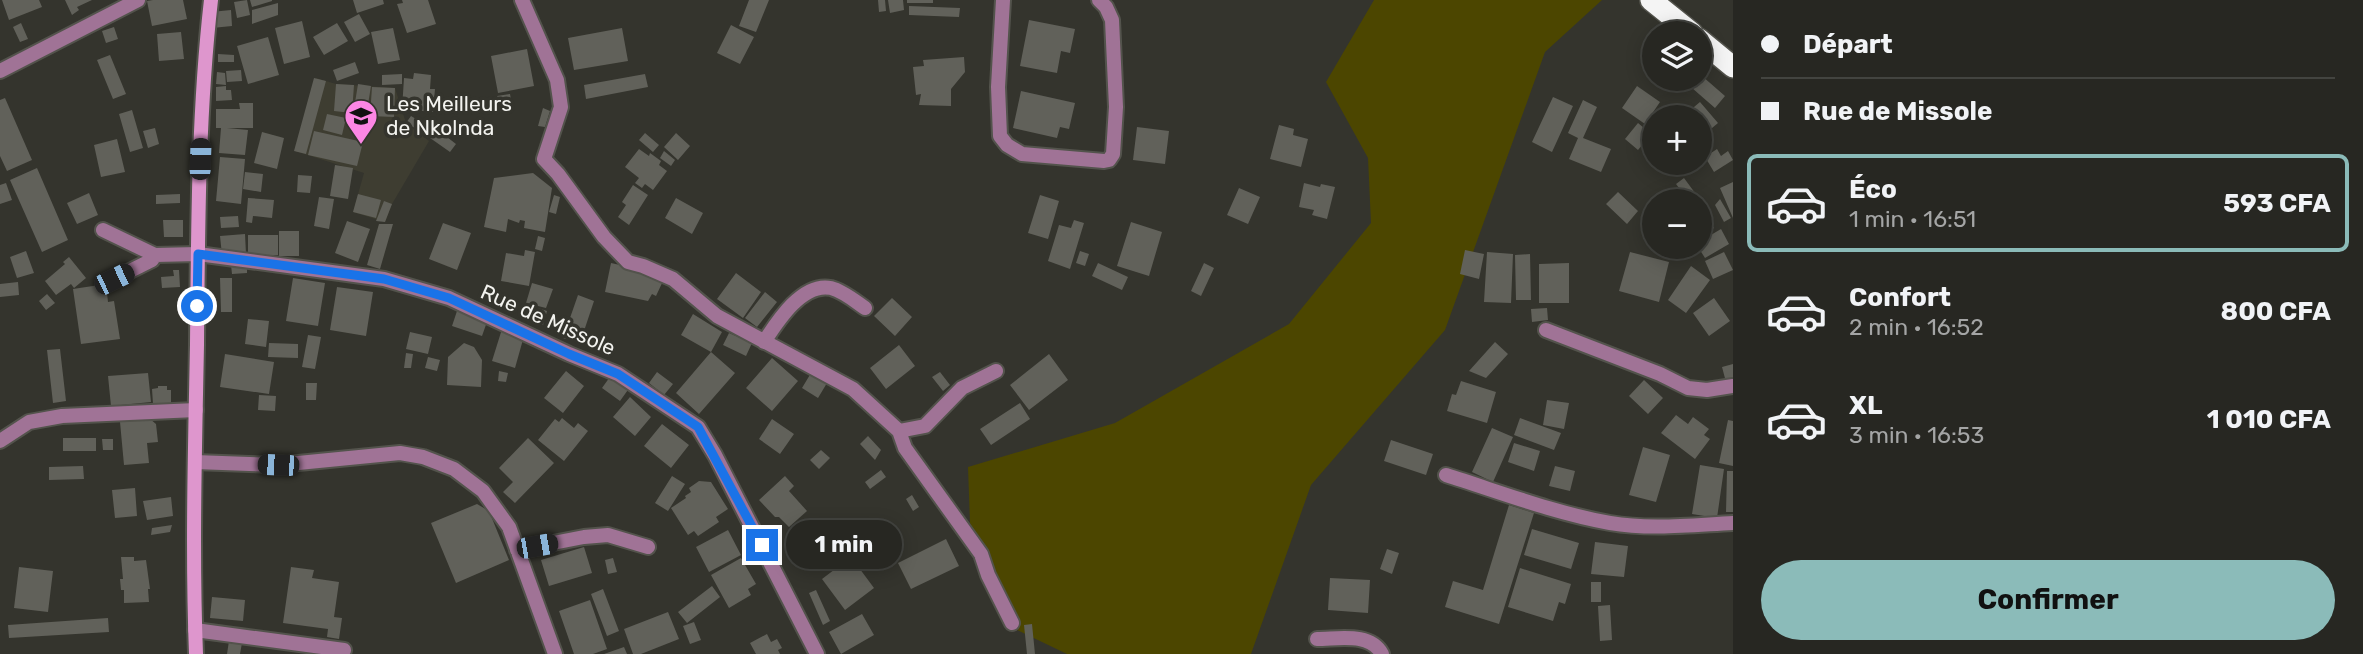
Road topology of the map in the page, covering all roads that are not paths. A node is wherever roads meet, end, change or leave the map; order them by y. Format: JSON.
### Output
{"nodes":[{"id":1,"x":138,"y":0,"type":"edge"},
{"id":2,"x":211,"y":0,"type":"edge"},
{"id":3,"x":522,"y":0,"type":"edge"},
{"id":4,"x":1003,"y":0,"type":"edge"},
{"id":5,"x":1099,"y":0,"type":"edge"},
{"id":6,"x":1651,"y":0,"type":"edge"},
{"id":7,"x":1677,"y":21,"type":"edge"},
{"id":8,"x":1712,"y":50,"type":"edge"},
{"id":9,"x":1733,"y":67,"type":"edge"},
{"id":10,"x":0,"y":71,"type":"edge"},
{"id":11,"x":103,"y":230,"type":"dead end"},
{"id":12,"x":198,"y":254,"type":"junction"},
{"id":13,"x":155,"y":255,"type":"junction"},
{"id":14,"x":114,"y":279,"type":"dead end"},
{"id":15,"x":865,"y":308,"type":"dead end"},
{"id":16,"x":1546,"y":330,"type":"dead end"},
{"id":17,"x":764,"y":342,"type":"junction"},
{"id":18,"x":996,"y":370,"type":"dead end"},
{"id":19,"x":1733,"y":386,"type":"edge"},
{"id":20,"x":196,"y":410,"type":"junction"},
{"id":21,"x":899,"y":431,"type":"junction"},
{"id":22,"x":0,"y":441,"type":"edge"},
{"id":23,"x":195,"y":462,"type":"junction"},
{"id":24,"x":1446,"y":475,"type":"dead end"},
{"id":25,"x":1733,"y":523,"type":"edge"},
{"id":26,"x":648,"y":547,"type":"dead end"},
{"id":27,"x":517,"y":550,"type":"junction"},
{"id":28,"x":1012,"y":623,"type":"dead end"},
{"id":29,"x":195,"y":630,"type":"junction"},
{"id":30,"x":1317,"y":639,"type":"dead end"},
{"id":31,"x":344,"y":650,"type":"dead end"},
{"id":32,"x":196,"y":654,"type":"edge"},
{"id":33,"x":555,"y":654,"type":"edge"},
{"id":34,"x":817,"y":654,"type":"edge"},
{"id":35,"x":1382,"y":654,"type":"edge"}],
"edges":[{"from":1,"to":10,"type":"street"},
{"from":2,"to":12,"type":"street"},
{"from":3,"to":17,"type":"street"},
{"from":4,"to":5,"type":"street"},
{"from":6,"to":7,"type":"highway"},
{"from":8,"to":9,"type":"highway"},
{"from":11,"to":13,"type":"street"},
{"from":12,"to":13,"type":"street","name":"Rue de Missole"},
{"from":12,"to":20,"type":"street"},
{"from":12,"to":34,"type":"street","name":"Rue de Missole"},
{"from":13,"to":14,"type":"street"},
{"from":15,"to":17,"type":"street"},
{"from":16,"to":19,"type":"street"},
{"from":17,"to":21,"type":"street"},
{"from":18,"to":21,"type":"street"},
{"from":20,"to":22,"type":"street"},
{"from":20,"to":23,"type":"street"},
{"from":21,"to":28,"type":"street"},
{"from":23,"to":27,"type":"street"},
{"from":23,"to":29,"type":"street"},
{"from":24,"to":25,"type":"street"},
{"from":26,"to":27,"type":"street"},
{"from":27,"to":33,"type":"street"},
{"from":29,"to":31,"type":"street"},
{"from":29,"to":32,"type":"street"},
{"from":30,"to":35,"type":"street"}]}
